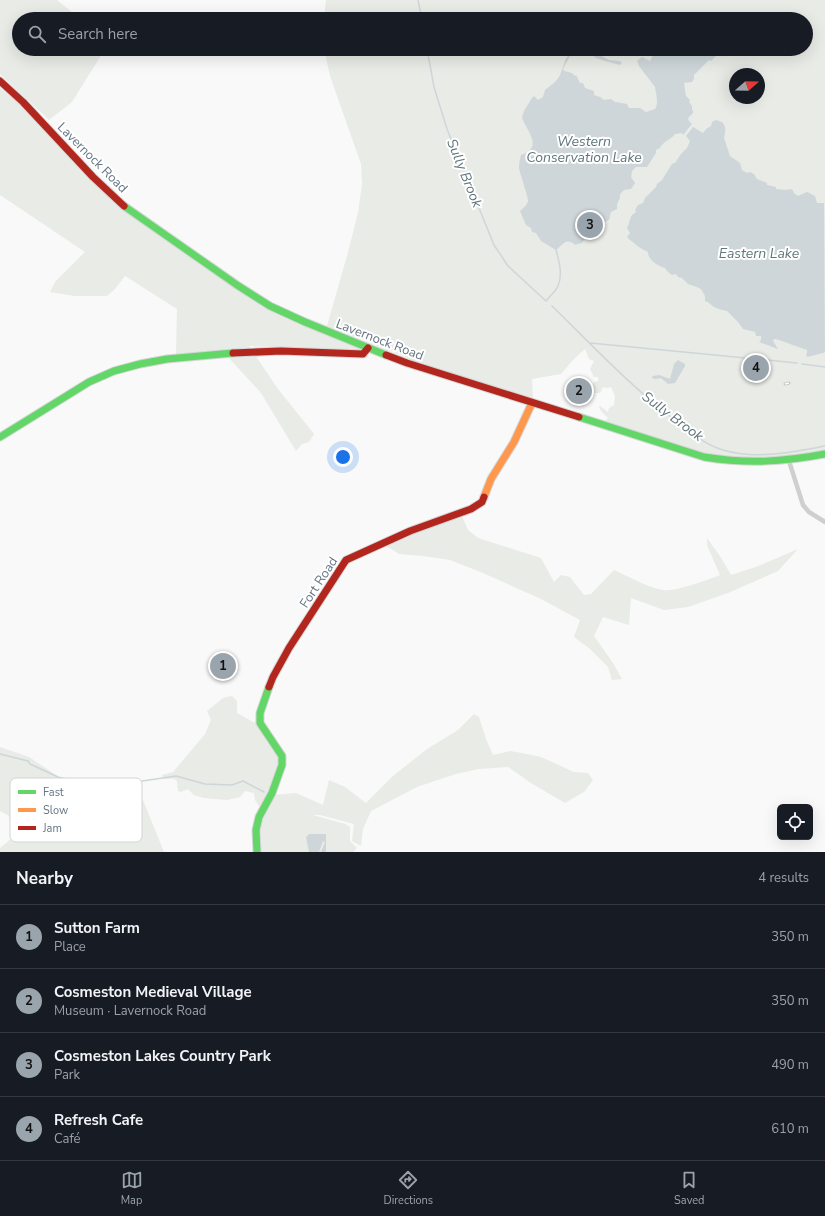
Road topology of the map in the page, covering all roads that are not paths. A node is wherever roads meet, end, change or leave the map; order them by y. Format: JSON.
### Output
{"nodes":[{"id":1,"x":0,"y":81,"type":"edge"},
{"id":2,"x":368,"y":348,"type":"junction"},
{"id":3,"x":532,"y":403,"type":"junction"},
{"id":4,"x":0,"y":437,"type":"edge"},
{"id":5,"x":825,"y":454,"type":"edge"},
{"id":6,"x":789,"y":461,"type":"junction"},
{"id":7,"x":825,"y":522,"type":"edge"},
{"id":8,"x":257,"y":852,"type":"edge"}],
"edges":[{"from":1,"to":2,"type":"street","name":"Lavernock Road"},
{"from":2,"to":3,"type":"street","name":"Lavernock Road"},
{"from":2,"to":4,"type":"street"},
{"from":3,"to":6,"type":"street","name":"Lavernock Road"},
{"from":3,"to":8,"type":"street","name":"Fort Road"},
{"from":5,"to":6,"type":"street","name":"Lavernock Road"},
{"from":6,"to":7,"type":"street"}]}
